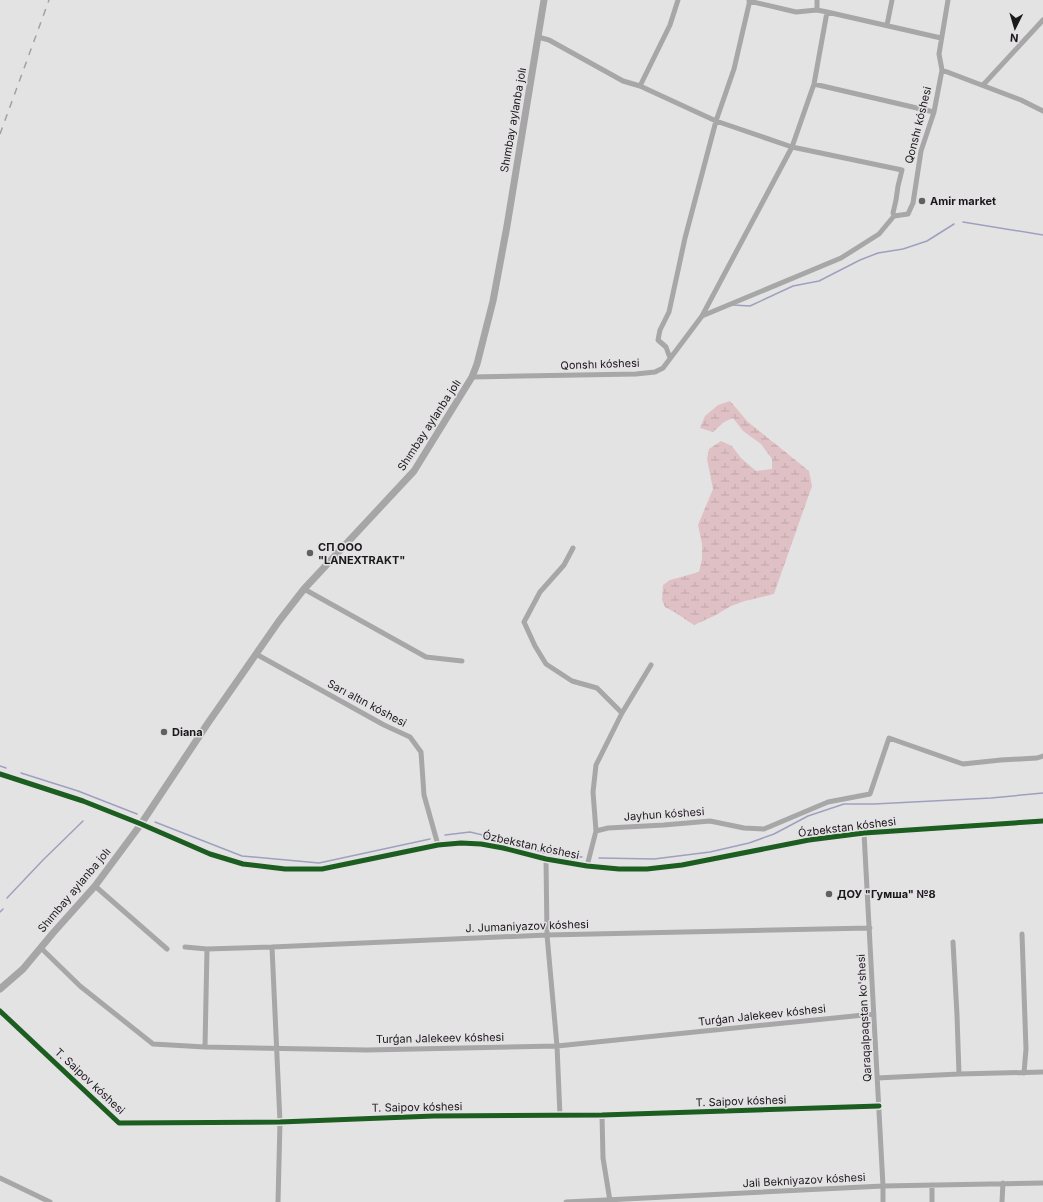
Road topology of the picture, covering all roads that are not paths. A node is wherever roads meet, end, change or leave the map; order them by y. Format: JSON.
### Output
{"nodes":[{"id":1,"x":544,"y":0,"type":"edge"},
{"id":2,"x":678,"y":0,"type":"edge"},
{"id":3,"x":817,"y":0,"type":"edge"},
{"id":4,"x":892,"y":0,"type":"edge"},
{"id":5,"x":948,"y":0,"type":"edge"},
{"id":6,"x":750,"y":1,"type":"edge"},
{"id":7,"x":817,"y":10,"type":"junction"},
{"id":8,"x":827,"y":12,"type":"junction"},
{"id":9,"x":1043,"y":20,"type":"edge"},
{"id":10,"x":887,"y":25,"type":"junction"},
{"id":11,"x":538,"y":37,"type":"junction"},
{"id":12,"x":941,"y":38,"type":"junction"},
{"id":13,"x":942,"y":70,"type":"junction"},
{"id":14,"x":814,"y":84,"type":"junction"},
{"id":15,"x":983,"y":85,"type":"junction"},
{"id":16,"x":640,"y":86,"type":"junction"},
{"id":17,"x":1043,"y":111,"type":"edge"},
{"id":18,"x":934,"y":112,"type":"junction"},
{"id":19,"x":716,"y":121,"type":"junction"},
{"id":20,"x":792,"y":147,"type":"junction"},
{"id":21,"x":894,"y":216,"type":"junction"},
{"id":22,"x":702,"y":316,"type":"junction"},
{"id":23,"x":670,"y":358,"type":"junction"},
{"id":24,"x":472,"y":377,"type":"junction"},
{"id":25,"x":573,"y":548,"type":"dead end"},
{"id":26,"x":304,"y":589,"type":"junction"},
{"id":27,"x":256,"y":654,"type":"junction"},
{"id":28,"x":462,"y":660,"type":"dead end"},
{"id":29,"x":651,"y":665,"type":"dead end"},
{"id":30,"x":622,"y":713,"type":"junction"},
{"id":31,"x":1043,"y":756,"type":"edge"},
{"id":32,"x":0,"y":774,"type":"edge"},
{"id":33,"x":1043,"y":821,"type":"edge"},
{"id":34,"x":141,"y":824,"type":"junction"},
{"id":35,"x":596,"y":831,"type":"junction"},
{"id":36,"x":864,"y":832,"type":"junction"},
{"id":37,"x":438,"y":845,"type":"junction"},
{"id":38,"x":546,"y":860,"type":"junction"},
{"id":39,"x":587,"y":866,"type":"junction"},
{"id":40,"x":95,"y":886,"type":"junction"},
{"id":41,"x":870,"y":928,"type":"junction"},
{"id":42,"x":1022,"y":934,"type":"dead end"},
{"id":43,"x":547,"y":935,"type":"junction"},
{"id":44,"x":953,"y":942,"type":"dead end"},
{"id":45,"x":185,"y":947,"type":"dead end"},
{"id":46,"x":272,"y":947,"type":"junction"},
{"id":47,"x":41,"y":948,"type":"junction"},
{"id":48,"x":166,"y":949,"type":"dead end"},
{"id":49,"x":207,"y":949,"type":"junction"},
{"id":50,"x":0,"y":989,"type":"edge"},
{"id":51,"x":0,"y":1011,"type":"edge"},
{"id":52,"x":874,"y":1014,"type":"junction"},
{"id":53,"x":557,"y":1046,"type":"junction"},
{"id":54,"x":205,"y":1047,"type":"junction"},
{"id":55,"x":278,"y":1049,"type":"junction"},
{"id":56,"x":1043,"y":1072,"type":"edge"},
{"id":57,"x":1024,"y":1073,"type":"junction"},
{"id":58,"x":959,"y":1074,"type":"junction"},
{"id":59,"x":877,"y":1078,"type":"junction"},
{"id":60,"x":879,"y":1106,"type":"junction"},
{"id":61,"x":602,"y":1115,"type":"junction"},
{"id":62,"x":560,"y":1116,"type":"junction"},
{"id":63,"x":280,"y":1122,"type":"junction"},
{"id":64,"x":0,"y":1178,"type":"edge"},
{"id":65,"x":1003,"y":1183,"type":"junction"},
{"id":66,"x":1043,"y":1183,"type":"edge"},
{"id":67,"x":932,"y":1185,"type":"junction"},
{"id":68,"x":884,"y":1186,"type":"junction"},
{"id":69,"x":610,"y":1201,"type":"edge"},
{"id":70,"x":50,"y":1202,"type":"edge"},
{"id":71,"x":278,"y":1202,"type":"edge"},
{"id":72,"x":566,"y":1202,"type":"edge"},
{"id":73,"x":883,"y":1202,"type":"edge"},
{"id":74,"x":932,"y":1202,"type":"edge"},
{"id":75,"x":1002,"y":1202,"type":"edge"}],
"edges":[{"from":1,"to":11,"type":"main road","name":"Shımbay aylanba jolı"},
{"from":2,"to":16,"type":"street"},
{"from":3,"to":7,"type":"street"},
{"from":4,"to":10,"type":"street"},
{"from":5,"to":12,"type":"street","name":"Qonshı kóshesi"},
{"from":6,"to":7,"type":"street"},
{"from":6,"to":19,"type":"street"},
{"from":7,"to":8,"type":"street"},
{"from":8,"to":10,"type":"street"},
{"from":8,"to":14,"type":"street","name":"Qonshı kóshesi"},
{"from":9,"to":15,"type":"street"},
{"from":10,"to":12,"type":"street"},
{"from":11,"to":16,"type":"street"},
{"from":11,"to":24,"type":"main road","name":"Shımbay aylanba jolı"},
{"from":12,"to":13,"type":"street","name":"Qonshı kóshesi"},
{"from":13,"to":15,"type":"street"},
{"from":13,"to":18,"type":"street","name":"Qonshı kóshesi"},
{"from":14,"to":18,"type":"street"},
{"from":14,"to":20,"type":"street","name":"Qonshı kóshesi"},
{"from":15,"to":17,"type":"street"},
{"from":16,"to":19,"type":"street"},
{"from":18,"to":21,"type":"street","name":"Qonshı kóshesi"},
{"from":19,"to":20,"type":"street"},
{"from":19,"to":23,"type":"street"},
{"from":20,"to":21,"type":"street"},
{"from":20,"to":22,"type":"street","name":"Qonshı kóshesi"},
{"from":21,"to":22,"type":"street","name":"Qonshı kóshesi"},
{"from":22,"to":23,"type":"street","name":"Qonshı kóshesi"},
{"from":23,"to":24,"type":"street","name":"Qonshı kóshesi"},
{"from":24,"to":26,"type":"main road","name":"Shımbay aylanba jolı"},
{"from":25,"to":30,"type":"street"},
{"from":26,"to":27,"type":"main road","name":"Shımbay aylanba jolı"},
{"from":26,"to":28,"type":"street"},
{"from":27,"to":34,"type":"main road","name":"Shımbay aylanba jolı"},
{"from":27,"to":37,"type":"street","name":"Sarı altın kóshesi"},
{"from":29,"to":30,"type":"street"},
{"from":30,"to":35,"type":"street"},
{"from":31,"to":35,"type":"street","name":"Jayhun kóshesi"},
{"from":32,"to":34,"type":"street"},
{"from":33,"to":36,"type":"main road","name":"Ózbekstan kóshesi"},
{"from":34,"to":37,"type":"main road","name":"Ózbekstan kóshesi"},
{"from":34,"to":40,"type":"main road","name":"Shımbay aylanba jolı"},
{"from":35,"to":39,"type":"street"},
{"from":36,"to":39,"type":"main road","name":"Ózbekstan kóshesi"},
{"from":36,"to":41,"type":"street","name":"Qaraqalpaqstan ko'shesi"},
{"from":37,"to":38,"type":"main road","name":"Ózbekstan kóshesi"},
{"from":38,"to":39,"type":"main road","name":"Ózbekstan kóshesi"},
{"from":38,"to":43,"type":"street"},
{"from":40,"to":47,"type":"main road","name":"Shımbay aylanba jolı"},
{"from":40,"to":48,"type":"street"},
{"from":41,"to":43,"type":"street","name":"J. Jumaniyazov kóshesi"},
{"from":41,"to":52,"type":"street","name":"Qaraqalpaqstan ko'shesi"},
{"from":42,"to":57,"type":"street"},
{"from":43,"to":46,"type":"street","name":"J. Jumaniyazov kóshesi"},
{"from":43,"to":53,"type":"street"},
{"from":44,"to":58,"type":"street"},
{"from":45,"to":49,"type":"street","name":"J. Jumaniyazov kóshesi"},
{"from":46,"to":49,"type":"street","name":"J. Jumaniyazov kóshesi"},
{"from":46,"to":55,"type":"street"},
{"from":47,"to":50,"type":"main road","name":"Shımbay aylanba jolı"},
{"from":47,"to":54,"type":"street","name":"Turǵan Jalekeev kóshesi"},
{"from":49,"to":54,"type":"street"},
{"from":51,"to":63,"type":"street","name":"T. Saipov kóshesi"},
{"from":52,"to":53,"type":"street","name":"Turǵan Jalekeev kóshesi"},
{"from":52,"to":59,"type":"street","name":"Qaraqalpaqstan ko'shesi"},
{"from":53,"to":55,"type":"street","name":"Turǵan Jalekeev kóshesi"},
{"from":53,"to":62,"type":"street"},
{"from":54,"to":55,"type":"street","name":"Turǵan Jalekeev kóshesi"},
{"from":55,"to":63,"type":"street"},
{"from":56,"to":57,"type":"street"},
{"from":57,"to":58,"type":"street"},
{"from":58,"to":59,"type":"street"},
{"from":59,"to":60,"type":"street","name":"Qaraqalpaqstan ko'shesi"},
{"from":60,"to":61,"type":"street","name":"T. Saipov kóshesi"},
{"from":60,"to":68,"type":"street","name":"Qaraqalpaqstan ko'shesi"},
{"from":61,"to":62,"type":"street","name":"T. Saipov kóshesi"},
{"from":61,"to":69,"type":"street"},
{"from":62,"to":63,"type":"street","name":"T. Saipov kóshesi"},
{"from":63,"to":71,"type":"street"},
{"from":64,"to":70,"type":"street"},
{"from":65,"to":66,"type":"street","name":"Jali Bekniyazov kóshesi"},
{"from":65,"to":67,"type":"street","name":"Jali Bekniyazov kóshesi"},
{"from":65,"to":75,"type":"street"},
{"from":67,"to":68,"type":"street","name":"Jali Bekniyazov kóshesi"},
{"from":67,"to":74,"type":"street"},
{"from":68,"to":69,"type":"street","name":"Jali Bekniyazov kóshesi"},
{"from":68,"to":73,"type":"street","name":"Qaraqalpaqstan ko'shesi"},
{"from":69,"to":72,"type":"street","name":"Jali Bekniyazov kóshesi"}]}
